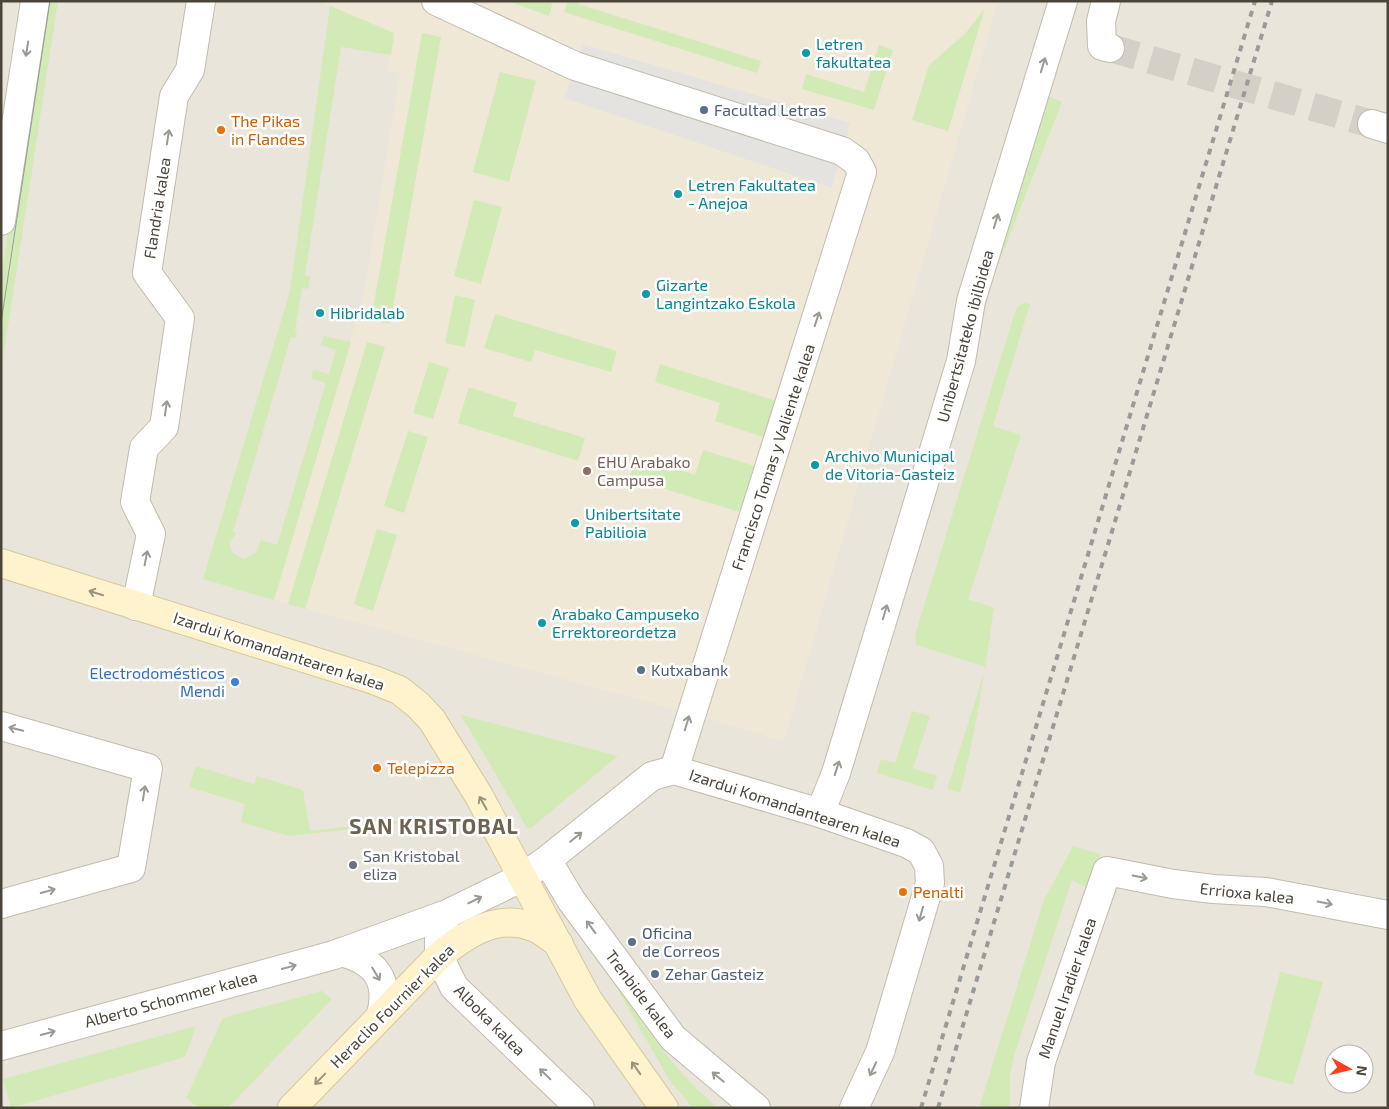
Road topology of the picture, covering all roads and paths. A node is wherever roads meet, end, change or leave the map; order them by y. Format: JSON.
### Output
{"nodes":[{"id":1,"x":35,"y":1,"type":"edge"},
{"id":2,"x":201,"y":1,"type":"edge"},
{"id":3,"x":436,"y":1,"type":"edge"},
{"id":4,"x":1063,"y":1,"type":"edge"},
{"id":5,"x":1106,"y":1,"type":"edge"},
{"id":6,"x":1106,"y":47,"type":"dead end"},
{"id":7,"x":1,"y":221,"type":"edge"},
{"id":8,"x":1,"y":563,"type":"edge"},
{"id":9,"x":136,"y":606,"type":"junction"},
{"id":10,"x":1,"y":726,"type":"edge"},
{"id":11,"x":663,"y":773,"type":"junction"},
{"id":12,"x":820,"y":813,"type":"junction"},
{"id":13,"x":547,"y":860,"type":"junction"},
{"id":14,"x":1107,"y":871,"type":"joint"},
{"id":15,"x":523,"y":876,"type":"junction"},
{"id":16,"x":1,"y":904,"type":"edge"},
{"id":17,"x":446,"y":914,"type":"junction"},
{"id":18,"x":1388,"y":915,"type":"edge"},
{"id":19,"x":559,"y":944,"type":"junction"},
{"id":20,"x":341,"y":952,"type":"junction"},
{"id":21,"x":439,"y":956,"type":"junction"},
{"id":22,"x":381,"y":1015,"type":"junction"},
{"id":23,"x":1,"y":1046,"type":"edge"},
{"id":24,"x":292,"y":1108,"type":"edge"},
{"id":25,"x":580,"y":1108,"type":"edge"},
{"id":26,"x":664,"y":1108,"type":"edge"},
{"id":27,"x":756,"y":1108,"type":"edge"},
{"id":28,"x":854,"y":1108,"type":"edge"},
{"id":29,"x":1034,"y":1108,"type":"edge"}],
"edges":[{"from":1,"to":7,"type":"street","one_way":true},
{"from":9,"to":2,"type":"street","name":"Flandria kalea","one_way":true},
{"from":11,"to":3,"type":"street","name":"Francisco Tomas y Valiente kalea","one_way":true},
{"from":12,"to":4,"type":"street","name":"Unibertsitateko ibilbidea","one_way":true},
{"from":5,"to":6,"type":"street"},
{"from":9,"to":8,"type":"main road","name":"Izardui Komandantearen kalea","one_way":true},
{"from":15,"to":9,"type":"main road","name":"Izardui Komandantearen kalea","one_way":true},
{"from":16,"to":10,"type":"street","one_way":true},
{"from":11,"to":12,"type":"street","name":"Izardui Komandantearen kalea"},
{"from":13,"to":11,"type":"street","one_way":true},
{"from":12,"to":28,"type":"street","name":"Izardui Komandantearen kalea","one_way":true},
{"from":13,"to":15,"type":"street"},
{"from":27,"to":13,"type":"street","name":"Trenbide kalea","one_way":true},
{"from":14,"to":18,"type":"street","name":"Errioxa kalea","one_way":true},
{"from":14,"to":29,"type":"street","name":"Manuel Iradier kalea"},
{"from":17,"to":15,"type":"street","name":"Alberto Schommer kalea","one_way":true},
{"from":15,"to":19,"type":"main road","name":"Izardui Komandantearen kalea"},
{"from":17,"to":20,"type":"street","name":"Alberto Schommer kalea"},
{"from":17,"to":21,"type":"street","name":"Alboka kalea"},
{"from":19,"to":21,"type":"main road","name":"Heraclio Fournier kalea"},
{"from":26,"to":19,"type":"main road","name":"Izardui Komandantearen kalea","one_way":true},
{"from":20,"to":22,"type":"street","one_way":true},
{"from":23,"to":20,"type":"street","name":"Alberto Schommer kalea","one_way":true},
{"from":21,"to":22,"type":"main road","name":"Heraclio Fournier kalea"},
{"from":25,"to":21,"type":"street","name":"Alboka kalea","one_way":true},
{"from":22,"to":24,"type":"main road","name":"Heraclio Fournier kalea","one_way":true}]}
